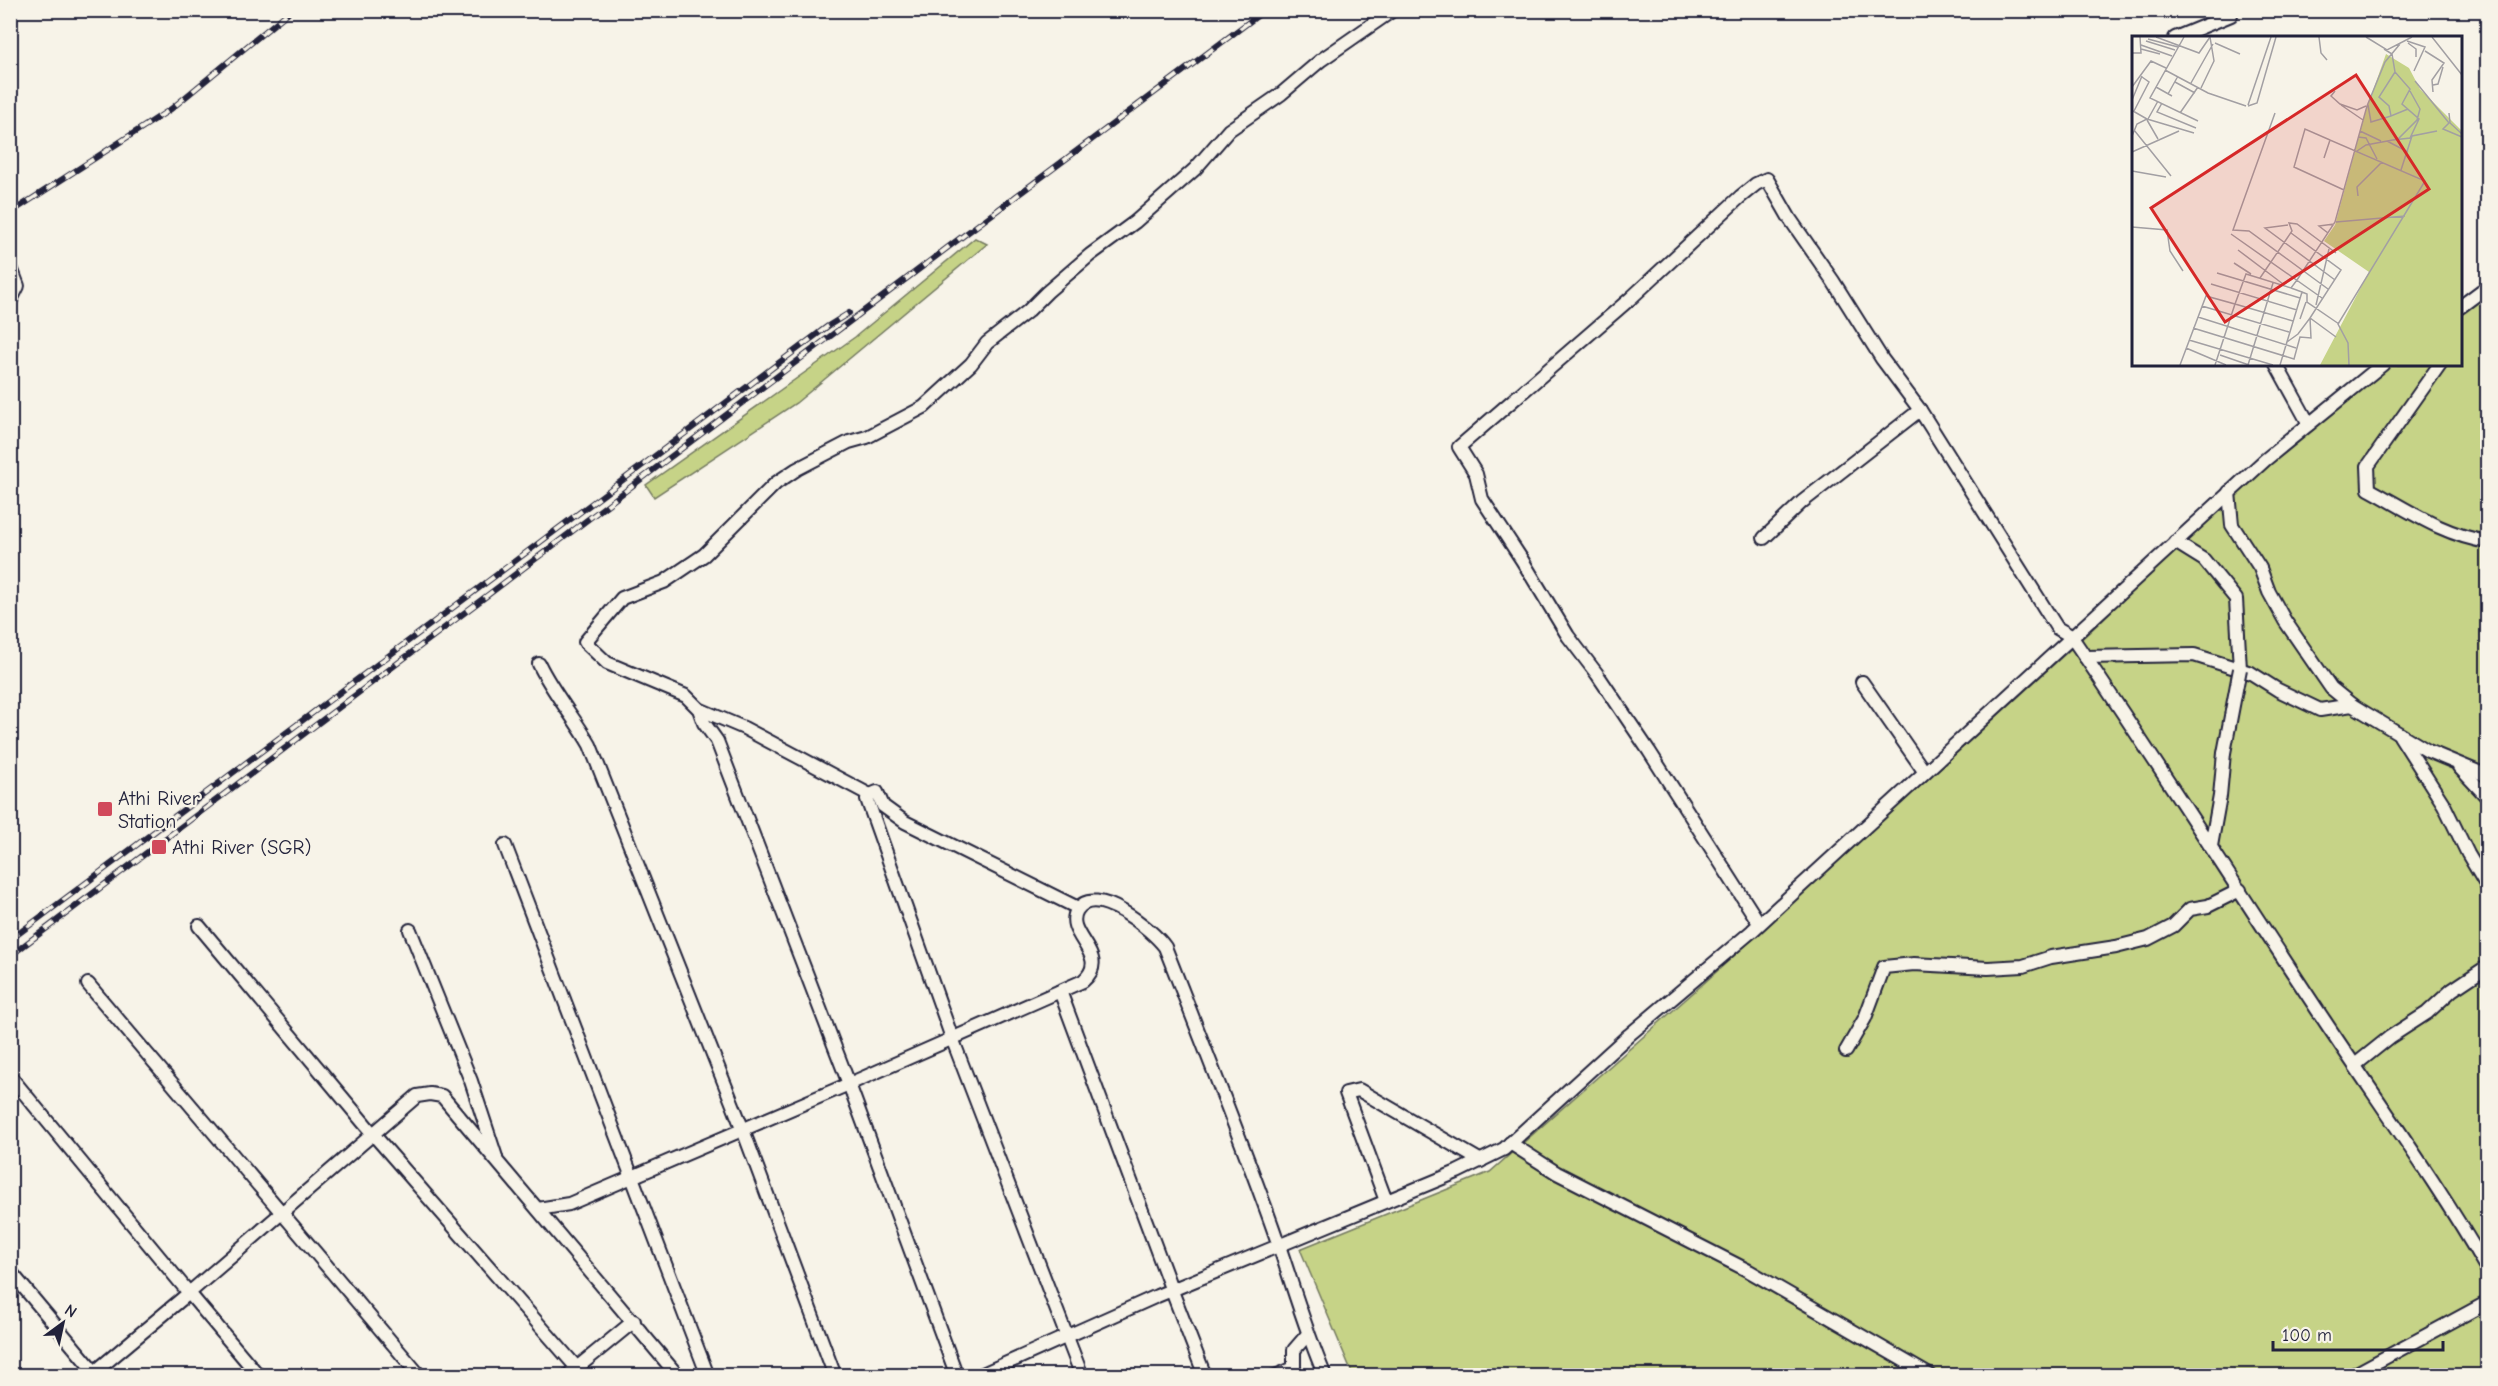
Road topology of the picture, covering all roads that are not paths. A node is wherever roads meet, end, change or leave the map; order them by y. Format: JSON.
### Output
{"nodes":[{"id":1,"x":1393,"y":10,"type":"edge"},
{"id":2,"x":2231,"y":15,"type":"dead end"},
{"id":3,"x":2180,"y":36,"type":"edge"},
{"id":4,"x":10,"y":265,"type":"edge"},
{"id":5,"x":2487,"y":286,"type":"edge"},
{"id":6,"x":10,"y":302,"type":"edge"},
{"id":7,"x":2462,"y":305,"type":"edge"},
{"id":8,"x":2277,"y":366,"type":"edge"},
{"id":9,"x":2381,"y":366,"type":"edge"},
{"id":10,"x":2439,"y":366,"type":"edge"},
{"id":11,"x":1920,"y":410,"type":"junction"},
{"id":12,"x":2309,"y":424,"type":"junction"},
{"id":13,"x":2229,"y":492,"type":"junction"},
{"id":14,"x":1764,"y":538,"type":"dead end"},
{"id":15,"x":2175,"y":542,"type":"junction"},
{"id":16,"x":2487,"y":542,"type":"edge"},
{"id":17,"x":2072,"y":636,"type":"junction"},
{"id":18,"x":2085,"y":657,"type":"junction"},
{"id":19,"x":539,"y":664,"type":"dead end"},
{"id":20,"x":1862,"y":681,"type":"dead end"},
{"id":21,"x":2352,"y":705,"type":"junction"},
{"id":22,"x":699,"y":709,"type":"junction"},
{"id":23,"x":2399,"y":735,"type":"junction"},
{"id":24,"x":2456,"y":764,"type":"junction"},
{"id":25,"x":1924,"y":771,"type":"junction"},
{"id":26,"x":2487,"y":776,"type":"edge"},
{"id":27,"x":870,"y":795,"type":"junction"},
{"id":28,"x":2487,"y":798,"type":"edge"},
{"id":29,"x":505,"y":845,"type":"dead end"},
{"id":30,"x":2211,"y":846,"type":"junction"},
{"id":31,"x":2487,"y":888,"type":"edge"},
{"id":32,"x":2240,"y":890,"type":"junction"},
{"id":33,"x":1078,"y":908,"type":"junction"},
{"id":34,"x":1760,"y":923,"type":"junction"},
{"id":35,"x":199,"y":926,"type":"dead end"},
{"id":36,"x":410,"y":930,"type":"dead end"},
{"id":37,"x":2487,"y":966,"type":"edge"},
{"id":38,"x":88,"y":984,"type":"dead end"},
{"id":39,"x":1060,"y":991,"type":"junction"},
{"id":40,"x":952,"y":1038,"type":"junction"},
{"id":41,"x":1846,"y":1051,"type":"dead end"},
{"id":42,"x":2355,"y":1065,"type":"junction"},
{"id":43,"x":10,"y":1077,"type":"edge"},
{"id":44,"x":849,"y":1084,"type":"junction"},
{"id":45,"x":743,"y":1130,"type":"junction"},
{"id":46,"x":373,"y":1134,"type":"junction"},
{"id":47,"x":1510,"y":1143,"type":"junction"},
{"id":48,"x":497,"y":1161,"type":"junction"},
{"id":49,"x":1481,"y":1161,"type":"junction"},
{"id":50,"x":633,"y":1176,"type":"junction"},
{"id":51,"x":1386,"y":1201,"type":"junction"},
{"id":52,"x":538,"y":1209,"type":"junction"},
{"id":53,"x":281,"y":1213,"type":"junction"},
{"id":54,"x":1280,"y":1246,"type":"junction"},
{"id":55,"x":10,"y":1271,"type":"edge"},
{"id":56,"x":2487,"y":1271,"type":"edge"},
{"id":57,"x":1172,"y":1291,"type":"junction"},
{"id":58,"x":189,"y":1293,"type":"junction"},
{"id":59,"x":2487,"y":1302,"type":"edge"},
{"id":60,"x":634,"y":1321,"type":"junction"},
{"id":61,"x":1307,"y":1335,"type":"junction"},
{"id":62,"x":1067,"y":1336,"type":"junction"},
{"id":63,"x":576,"y":1373,"type":"edge"},
{"id":64,"x":95,"y":1374,"type":"edge"},
{"id":65,"x":259,"y":1376,"type":"edge"},
{"id":66,"x":420,"y":1376,"type":"edge"},
{"id":67,"x":678,"y":1376,"type":"edge"},
{"id":68,"x":708,"y":1376,"type":"edge"},
{"id":69,"x":835,"y":1376,"type":"edge"},
{"id":70,"x":957,"y":1376,"type":"edge"},
{"id":71,"x":978,"y":1376,"type":"edge"},
{"id":72,"x":1082,"y":1376,"type":"edge"},
{"id":73,"x":1205,"y":1376,"type":"edge"},
{"id":74,"x":1275,"y":1376,"type":"edge"},
{"id":75,"x":1325,"y":1376,"type":"edge"},
{"id":76,"x":1931,"y":1376,"type":"edge"},
{"id":77,"x":2351,"y":1376,"type":"edge"}],
"edges":[{"from":1,"to":22,"type":"street"},
{"from":2,"to":3,"type":"street"},
{"from":4,"to":6,"type":"street"},
{"from":5,"to":7,"type":"street"},
{"from":8,"to":12,"type":"street"},
{"from":9,"to":12,"type":"street"},
{"from":10,"to":16,"type":"street"},
{"from":11,"to":14,"type":"street"},
{"from":11,"to":17,"type":"street"},
{"from":11,"to":34,"type":"street"},
{"from":12,"to":13,"type":"street"},
{"from":13,"to":15,"type":"street"},
{"from":13,"to":21,"type":"street"},
{"from":15,"to":17,"type":"street"},
{"from":15,"to":30,"type":"street"},
{"from":17,"to":18,"type":"street"},
{"from":17,"to":25,"type":"street"},
{"from":18,"to":21,"type":"street"},
{"from":18,"to":30,"type":"street"},
{"from":19,"to":45,"type":"street"},
{"from":20,"to":25,"type":"street"},
{"from":21,"to":23,"type":"street"},
{"from":22,"to":27,"type":"street"},
{"from":22,"to":44,"type":"street"},
{"from":23,"to":24,"type":"street"},
{"from":23,"to":31,"type":"street"},
{"from":24,"to":26,"type":"street"},
{"from":24,"to":28,"type":"street"},
{"from":25,"to":34,"type":"street"},
{"from":27,"to":33,"type":"street"},
{"from":27,"to":40,"type":"street"},
{"from":29,"to":50,"type":"street"},
{"from":30,"to":32,"type":"street"},
{"from":32,"to":41,"type":"street"},
{"from":32,"to":42,"type":"street"},
{"from":33,"to":39,"type":"street"},
{"from":33,"to":54,"type":"street"},
{"from":34,"to":47,"type":"street"},
{"from":35,"to":46,"type":"street"},
{"from":36,"to":48,"type":"street"},
{"from":37,"to":42,"type":"street"},
{"from":38,"to":53,"type":"street"},
{"from":39,"to":40,"type":"street"},
{"from":39,"to":57,"type":"street"},
{"from":40,"to":44,"type":"street"},
{"from":40,"to":62,"type":"street"},
{"from":42,"to":56,"type":"street"},
{"from":43,"to":58,"type":"street"},
{"from":44,"to":45,"type":"street"},
{"from":44,"to":70,"type":"street"},
{"from":45,"to":50,"type":"street"},
{"from":45,"to":69,"type":"street"},
{"from":46,"to":48,"type":"street"},
{"from":46,"to":53,"type":"street"},
{"from":46,"to":63,"type":"street"},
{"from":47,"to":49,"type":"street"},
{"from":47,"to":76,"type":"street"},
{"from":48,"to":52,"type":"street"},
{"from":49,"to":51,"type":"street"},
{"from":49,"to":51,"type":"street"},
{"from":50,"to":52,"type":"street"},
{"from":50,"to":68,"type":"street"},
{"from":51,"to":54,"type":"street"},
{"from":52,"to":60,"type":"street"},
{"from":53,"to":58,"type":"street"},
{"from":53,"to":66,"type":"street"},
{"from":54,"to":57,"type":"street"},
{"from":54,"to":61,"type":"street"},
{"from":55,"to":64,"type":"street"},
{"from":57,"to":62,"type":"street"},
{"from":57,"to":73,"type":"street"},
{"from":58,"to":64,"type":"street"},
{"from":58,"to":65,"type":"street"},
{"from":59,"to":77,"type":"street"},
{"from":60,"to":63,"type":"street"},
{"from":60,"to":67,"type":"street"},
{"from":61,"to":74,"type":"street"},
{"from":61,"to":75,"type":"street"},
{"from":62,"to":71,"type":"street"},
{"from":62,"to":72,"type":"street"}]}
